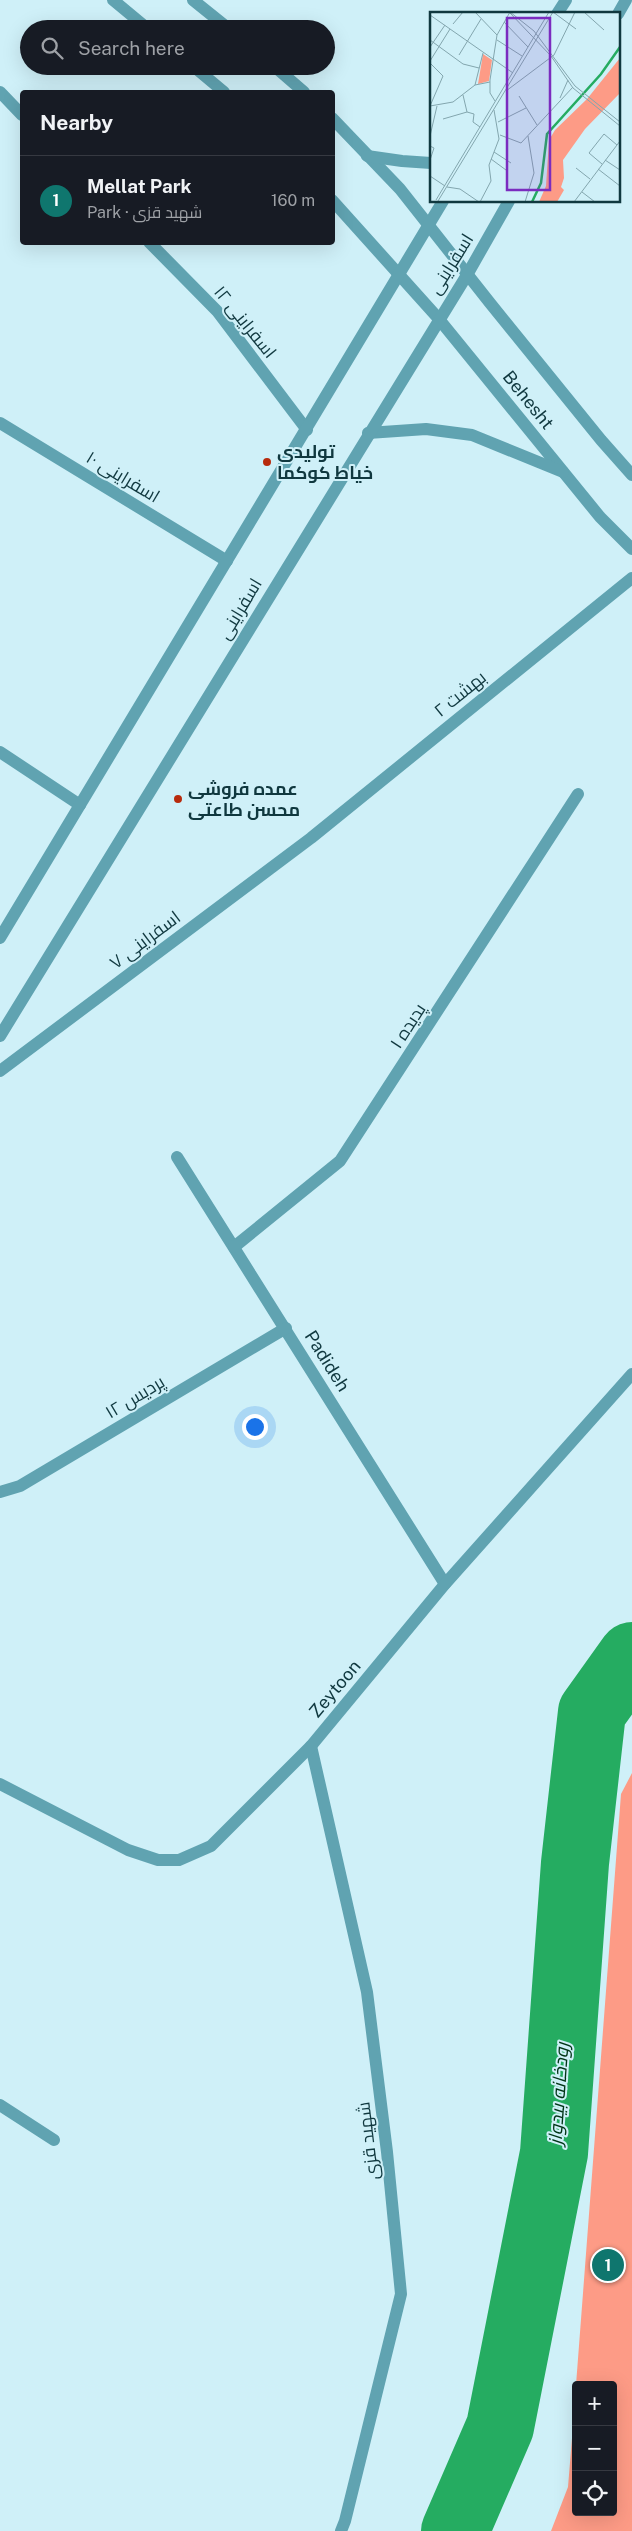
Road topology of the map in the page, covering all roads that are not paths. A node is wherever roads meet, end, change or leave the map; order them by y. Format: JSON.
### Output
{"nodes":[{"id":1,"x":113,"y":0,"type":"edge"},
{"id":2,"x":193,"y":0,"type":"edge"},
{"id":3,"x":566,"y":0,"type":"edge"},
{"id":4,"x":626,"y":0,"type":"edge"},
{"id":5,"x":558,"y":12,"type":"edge"},
{"id":6,"x":619,"y":12,"type":"edge"},
{"id":7,"x":137,"y":20,"type":"edge"},
{"id":8,"x":218,"y":20,"type":"edge"},
{"id":9,"x":204,"y":75,"type":"edge"},
{"id":10,"x":284,"y":75,"type":"edge"},
{"id":11,"x":222,"y":90,"type":"edge"},
{"id":12,"x":302,"y":90,"type":"edge"},
{"id":13,"x":0,"y":92,"type":"edge"},
{"id":14,"x":20,"y":113,"type":"edge"},
{"id":15,"x":335,"y":121,"type":"edge"},
{"id":16,"x":367,"y":156,"type":"junction"},
{"id":17,"x":430,"y":162,"type":"edge"},
{"id":18,"x":442,"y":202,"type":"edge"},
{"id":19,"x":508,"y":202,"type":"edge"},
{"id":20,"x":335,"y":203,"type":"edge"},
{"id":21,"x":428,"y":224,"type":"junction"},
{"id":22,"x":152,"y":245,"type":"edge"},
{"id":23,"x":398,"y":273,"type":"junction"},
{"id":24,"x":467,"y":275,"type":"junction"},
{"id":25,"x":438,"y":318,"type":"junction"},
{"id":26,"x":0,"y":423,"type":"edge"},
{"id":27,"x":306,"y":430,"type":"junction"},
{"id":28,"x":368,"y":433,"type":"junction"},
{"id":29,"x":564,"y":473,"type":"junction"},
{"id":30,"x":632,"y":474,"type":"edge"},
{"id":31,"x":632,"y":549,"type":"edge"},
{"id":32,"x":227,"y":561,"type":"junction"},
{"id":33,"x":632,"y":578,"type":"edge"},
{"id":34,"x":0,"y":752,"type":"edge"},
{"id":35,"x":578,"y":794,"type":"dead end"},
{"id":36,"x":80,"y":805,"type":"junction"},
{"id":37,"x":310,"y":838,"type":"joint"},
{"id":38,"x":0,"y":938,"type":"edge"},
{"id":39,"x":0,"y":1036,"type":"edge"},
{"id":40,"x":0,"y":1070,"type":"edge"},
{"id":41,"x":177,"y":1157,"type":"dead end"},
{"id":42,"x":234,"y":1247,"type":"junction"},
{"id":43,"x":286,"y":1328,"type":"junction"},
{"id":44,"x":632,"y":1374,"type":"edge"},
{"id":45,"x":0,"y":1492,"type":"edge"},
{"id":46,"x":445,"y":1584,"type":"junction"},
{"id":47,"x":310,"y":1746,"type":"junction"},
{"id":48,"x":0,"y":1784,"type":"edge"},
{"id":49,"x":0,"y":2105,"type":"edge"},
{"id":50,"x":54,"y":2140,"type":"dead end"},
{"id":51,"x":341,"y":2531,"type":"edge"}],
"edges":[{"from":1,"to":7,"type":"street"},
{"from":2,"to":8,"type":"street"},
{"from":3,"to":5,"type":"street"},
{"from":4,"to":6,"type":"street"},
{"from":9,"to":11,"type":"street"},
{"from":10,"to":12,"type":"street"},
{"from":13,"to":14,"type":"street"},
{"from":15,"to":16,"type":"street","name":"Behesht"},
{"from":16,"to":17,"type":"street"},
{"from":16,"to":21,"type":"street","name":"Behesht"},
{"from":18,"to":21,"type":"street","name":"اسفراینی"},
{"from":19,"to":24,"type":"street","name":"اسفراینی"},
{"from":20,"to":23,"type":"street","name":"Behesht"},
{"from":21,"to":23,"type":"street","name":"اسفراینی"},
{"from":21,"to":24,"type":"street","name":"Behesht"},
{"from":22,"to":27,"type":"street","name":"اسفراینی ۱۲"},
{"from":23,"to":25,"type":"street","name":"Behesht"},
{"from":23,"to":27,"type":"street","name":"اسفراینی"},
{"from":24,"to":25,"type":"street","name":"اسفراینی"},
{"from":24,"to":30,"type":"street","name":"Behesht"},
{"from":25,"to":28,"type":"street","name":"اسفراینی"},
{"from":25,"to":29,"type":"street","name":"Behesht"},
{"from":26,"to":32,"type":"street","name":"اسفراینی ۱۰"},
{"from":27,"to":32,"type":"street","name":"اسفراینی"},
{"from":28,"to":29,"type":"street"},
{"from":28,"to":39,"type":"street","name":"اسفراینی"},
{"from":29,"to":31,"type":"street","name":"Behesht"},
{"from":32,"to":36,"type":"street","name":"اسفراینی"},
{"from":33,"to":37,"type":"street","name":"بهشت ۲"},
{"from":34,"to":36,"type":"street"},
{"from":35,"to":42,"type":"street","name":"پدیده ۱"},
{"from":36,"to":38,"type":"street","name":"اسفراینی"},
{"from":37,"to":40,"type":"street","name":"اسفراینی ۷"},
{"from":41,"to":42,"type":"street","name":"Padideh"},
{"from":42,"to":43,"type":"street","name":"Padideh"},
{"from":43,"to":45,"type":"street","name":"پردیس ۱۲"},
{"from":43,"to":46,"type":"street","name":"Padideh"},
{"from":44,"to":46,"type":"street","name":"Zeytoon"},
{"from":46,"to":47,"type":"street","name":"Zeytoon"},
{"from":47,"to":48,"type":"street","name":"Zeytoon"},
{"from":47,"to":51,"type":"street","name":"شهید قزی"},
{"from":49,"to":50,"type":"street"}]}
